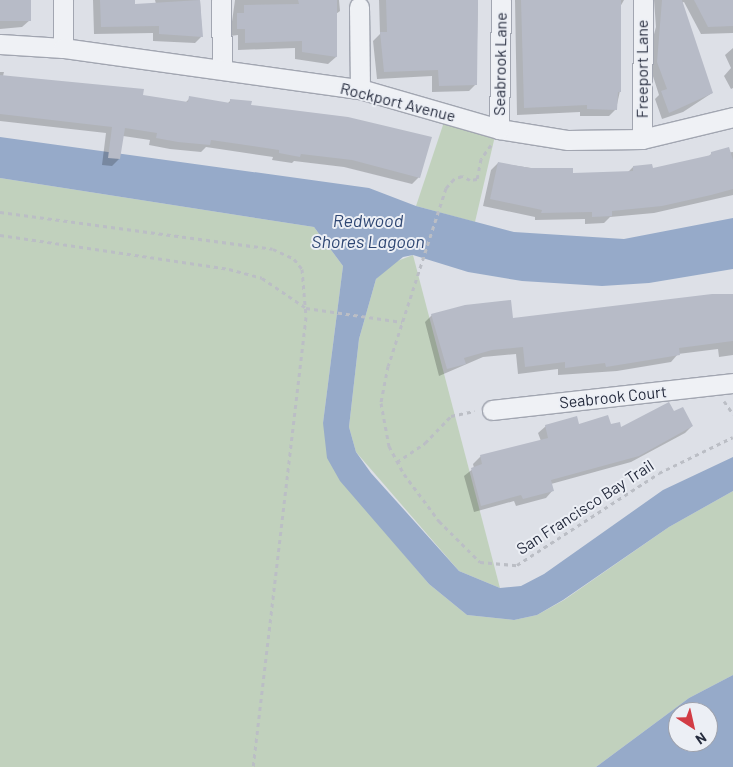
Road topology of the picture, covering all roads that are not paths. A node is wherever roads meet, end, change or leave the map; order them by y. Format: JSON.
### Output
{"nodes":[{"id":1,"x":63,"y":0,"type":"edge"},
{"id":2,"x":221,"y":0,"type":"edge"},
{"id":3,"x":502,"y":0,"type":"edge"},
{"id":4,"x":642,"y":0,"type":"edge"},
{"id":5,"x":359,"y":7,"type":"dead end"},
{"id":6,"x":0,"y":44,"type":"edge"},
{"id":7,"x":63,"y":48,"type":"junction"},
{"id":8,"x":222,"y":69,"type":"junction"},
{"id":9,"x":360,"y":89,"type":"junction"},
{"id":10,"x":733,"y":117,"type":"edge"},
{"id":11,"x":499,"y":128,"type":"junction"},
{"id":12,"x":642,"y":139,"type":"junction"},
{"id":13,"x":733,"y":383,"type":"edge"},
{"id":14,"x":492,"y":410,"type":"road end"}],
"edges":[{"from":1,"to":7,"type":"street"},
{"from":2,"to":8,"type":"street"},
{"from":3,"to":11,"type":"street","name":"Seabrook Lane"},
{"from":4,"to":12,"type":"street","name":"Freeport Lane"},
{"from":5,"to":9,"type":"street"},
{"from":6,"to":7,"type":"street","name":"Rockport Avenue"},
{"from":7,"to":8,"type":"street","name":"Rockport Avenue"},
{"from":8,"to":9,"type":"street","name":"Rockport Avenue"},
{"from":9,"to":11,"type":"street","name":"Rockport Avenue"},
{"from":10,"to":12,"type":"street","name":"Rockport Avenue"},
{"from":11,"to":12,"type":"street","name":"Rockport Avenue"},
{"from":13,"to":14,"type":"street","name":"Seabrook Court"}]}
